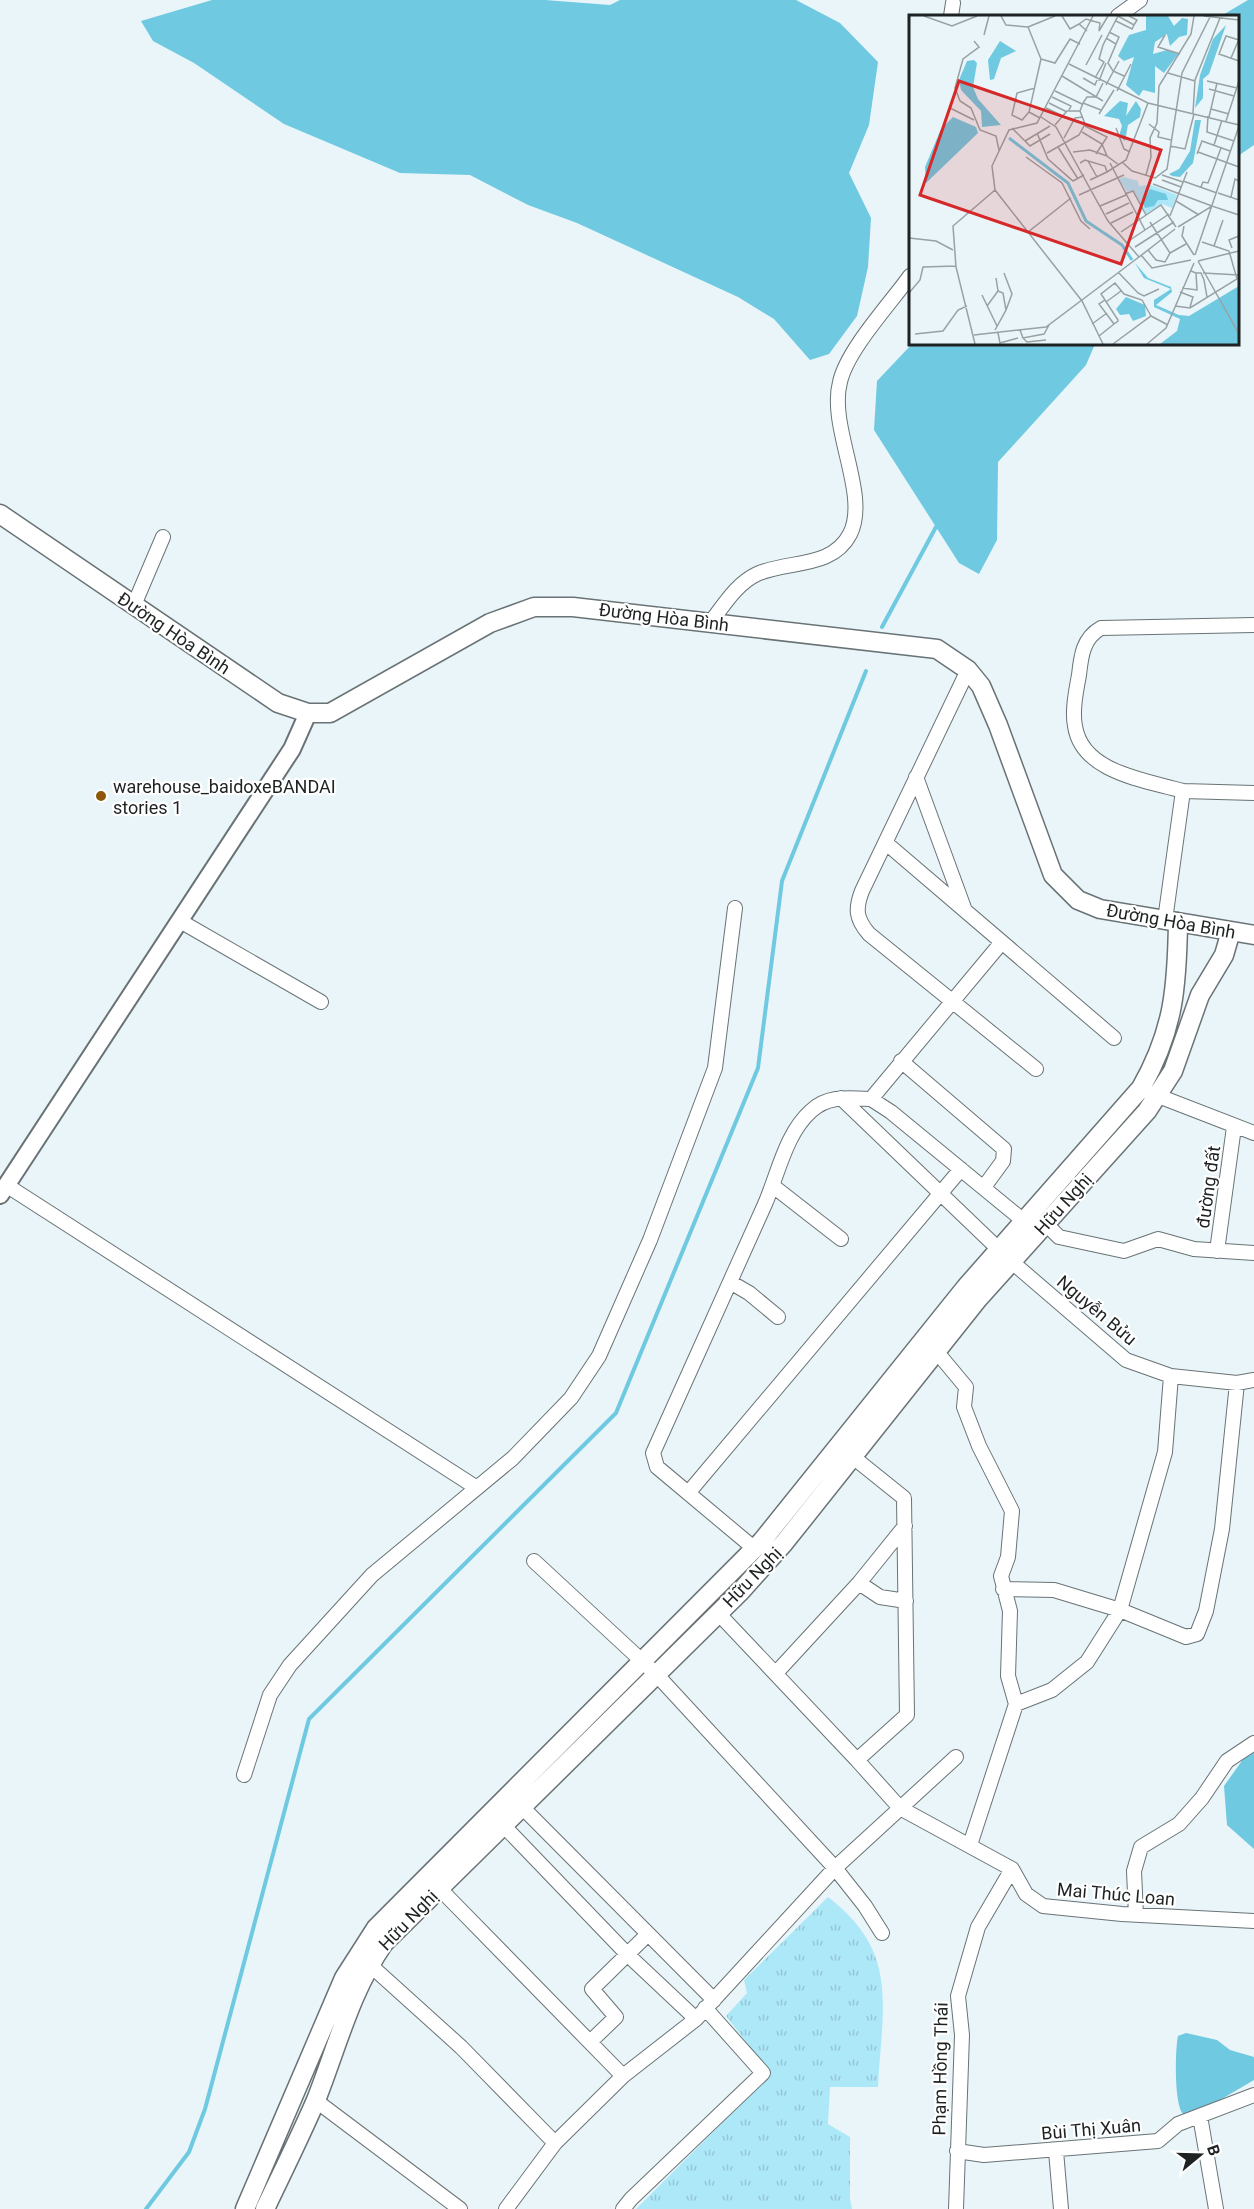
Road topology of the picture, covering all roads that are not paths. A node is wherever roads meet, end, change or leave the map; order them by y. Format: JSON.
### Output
{"nodes":[{"id":1,"x":1140,"y":0,"type":"edge"},
{"id":2,"x":1119,"y":15,"type":"edge"},
{"id":3,"x":909,"y":277,"type":"edge"},
{"id":4,"x":0,"y":514,"type":"edge"},
{"id":5,"x":163,"y":537,"type":"dead end"},
{"id":6,"x":134,"y":605,"type":"junction"},
{"id":7,"x":710,"y":623,"type":"junction"},
{"id":8,"x":1254,"y":625,"type":"edge"},
{"id":9,"x":968,"y":670,"type":"junction"},
{"id":10,"x":308,"y":713,"type":"junction"},
{"id":11,"x":916,"y":777,"type":"junction"},
{"id":12,"x":1183,"y":791,"type":"junction"},
{"id":13,"x":1254,"y":793,"type":"edge"},
{"id":14,"x":886,"y":843,"type":"junction"},
{"id":15,"x":735,"y":908,"type":"dead end"},
{"id":16,"x":964,"y":909,"type":"junction"},
{"id":17,"x":180,"y":921,"type":"junction"},
{"id":18,"x":1172,"y":921,"type":"junction"},
{"id":19,"x":1231,"y":931,"type":"junction"},
{"id":20,"x":1254,"y":935,"type":"edge"},
{"id":21,"x":1002,"y":942,"type":"junction"},
{"id":22,"x":953,"y":1000,"type":"junction"},
{"id":23,"x":321,"y":1002,"type":"dead end"},
{"id":24,"x":1114,"y":1038,"type":"dead end"},
{"id":25,"x":902,"y":1061,"type":"junction"},
{"id":26,"x":1036,"y":1069,"type":"dead end"},
{"id":27,"x":1149,"y":1092,"type":"junction"},
{"id":28,"x":841,"y":1098,"type":"junction"},
{"id":29,"x":871,"y":1099,"type":"junction"},
{"id":30,"x":1234,"y":1127,"type":"junction"},
{"id":31,"x":1254,"y":1133,"type":"edge"},
{"id":32,"x":961,"y":1169,"type":"junction"},
{"id":33,"x":773,"y":1186,"type":"junction"},
{"id":34,"x":984,"y":1188,"type":"junction"},
{"id":35,"x":3,"y":1190,"type":"edge"},
{"id":36,"x":941,"y":1193,"type":"junction"},
{"id":37,"x":1025,"y":1222,"type":"junction"},
{"id":38,"x":1046,"y":1224,"type":"junction"},
{"id":39,"x":841,"y":1239,"type":"dead end"},
{"id":40,"x":1217,"y":1251,"type":"junction"},
{"id":41,"x":1254,"y":1253,"type":"edge"},
{"id":42,"x":1005,"y":1256,"type":"junction"},
{"id":43,"x":730,"y":1282,"type":"junction"},
{"id":44,"x":778,"y":1317,"type":"dead end"},
{"id":45,"x":936,"y":1351,"type":"junction"},
{"id":46,"x":1172,"y":1376,"type":"junction"},
{"id":47,"x":1254,"y":1380,"type":"edge"},
{"id":48,"x":1237,"y":1383,"type":"junction"},
{"id":49,"x":853,"y":1457,"type":"junction"},
{"id":50,"x":477,"y":1488,"type":"junction"},
{"id":51,"x":689,"y":1492,"type":"junction"},
{"id":52,"x":905,"y":1526,"type":"junction"},
{"id":53,"x":755,"y":1549,"type":"junction"},
{"id":54,"x":534,"y":1561,"type":"dead end"},
{"id":55,"x":726,"y":1578,"type":"junction"},
{"id":56,"x":859,"y":1583,"type":"junction"},
{"id":57,"x":1003,"y":1589,"type":"junction"},
{"id":58,"x":741,"y":1591,"type":"junction"},
{"id":59,"x":906,"y":1601,"type":"junction"},
{"id":60,"x":1120,"y":1610,"type":"junction"},
{"id":61,"x":718,"y":1613,"type":"junction"},
{"id":62,"x":650,"y":1669,"type":"junction"},
{"id":63,"x":776,"y":1673,"type":"junction"},
{"id":64,"x":1016,"y":1704,"type":"junction"},
{"id":65,"x":1254,"y":1743,"type":"edge"},
{"id":66,"x":956,"y":1757,"type":"dead end"},
{"id":67,"x":857,"y":1760,"type":"junction"},
{"id":68,"x":244,"y":1775,"type":"dead end"},
{"id":69,"x":503,"y":1802,"type":"junction"},
{"id":70,"x":522,"y":1807,"type":"junction"},
{"id":71,"x":900,"y":1809,"type":"junction"},
{"id":72,"x":503,"y":1825,"type":"junction"},
{"id":73,"x":970,"y":1845,"type":"junction"},
{"id":74,"x":581,"y":1867,"type":"junction"},
{"id":75,"x":835,"y":1868,"type":"junction"},
{"id":76,"x":1012,"y":1869,"type":"junction"},
{"id":77,"x":562,"y":1886,"type":"junction"},
{"id":78,"x":439,"y":1888,"type":"junction"},
{"id":79,"x":1136,"y":1915,"type":"junction"},
{"id":80,"x":1254,"y":1921,"type":"edge"},
{"id":81,"x":882,"y":1933,"type":"dead end"},
{"id":82,"x":648,"y":1934,"type":"junction"},
{"id":83,"x":628,"y":1955,"type":"junction"},
{"id":84,"x":369,"y":1964,"type":"junction"},
{"id":85,"x":709,"y":2004,"type":"junction"},
{"id":86,"x":696,"y":2019,"type":"junction"},
{"id":87,"x":590,"y":2043,"type":"junction"},
{"id":88,"x":623,"y":2076,"type":"junction"},
{"id":89,"x":1254,"y":2095,"type":"edge"},
{"id":90,"x":315,"y":2100,"type":"junction"},
{"id":91,"x":1200,"y":2116,"type":"junction"},
{"id":92,"x":555,"y":2143,"type":"junction"},
{"id":93,"x":282,"y":2150,"type":"junction"},
{"id":94,"x":957,"y":2151,"type":"junction"},
{"id":95,"x":1056,"y":2151,"type":"junction"},
{"id":96,"x":245,"y":2209,"type":"edge"},
{"id":97,"x":265,"y":2209,"type":"edge"},
{"id":98,"x":460,"y":2209,"type":"edge"},
{"id":99,"x":506,"y":2209,"type":"edge"},
{"id":100,"x":623,"y":2209,"type":"edge"},
{"id":101,"x":956,"y":2209,"type":"edge"},
{"id":102,"x":1061,"y":2209,"type":"edge"},
{"id":103,"x":1216,"y":2209,"type":"edge"}],
"edges":[{"from":1,"to":2,"type":"street"},
{"from":3,"to":7,"type":"street"},
{"from":4,"to":6,"type":"main road","name":"Đường Hòa Bình"},
{"from":5,"to":6,"type":"street"},
{"from":6,"to":10,"type":"main road","name":"Đường Hòa Bình"},
{"from":7,"to":9,"type":"main road","name":"Đường Hòa Bình"},
{"from":7,"to":10,"type":"main road","name":"Đường Hòa Bình"},
{"from":8,"to":12,"type":"street"},
{"from":9,"to":11,"type":"street"},
{"from":9,"to":18,"type":"main road","name":"Đường Hòa Bình"},
{"from":10,"to":17,"type":"street"},
{"from":11,"to":14,"type":"street"},
{"from":11,"to":16,"type":"street"},
{"from":12,"to":13,"type":"street"},
{"from":12,"to":18,"type":"street"},
{"from":14,"to":16,"type":"street"},
{"from":14,"to":22,"type":"street"},
{"from":15,"to":50,"type":"street"},
{"from":16,"to":21,"type":"street"},
{"from":17,"to":23,"type":"street"},
{"from":17,"to":35,"type":"street"},
{"from":18,"to":19,"type":"main road","name":"Đường Hòa Bình"},
{"from":18,"to":27,"type":"main road","name":"Hữu Nghị"},
{"from":19,"to":20,"type":"main road","name":"Đường Hòa Bình"},
{"from":19,"to":27,"type":"main road","name":"Hữu Nghị"},
{"from":21,"to":22,"type":"street"},
{"from":21,"to":24,"type":"street"},
{"from":22,"to":25,"type":"street"},
{"from":22,"to":26,"type":"street"},
{"from":25,"to":29,"type":"street"},
{"from":25,"to":34,"type":"street"},
{"from":27,"to":30,"type":"street"},
{"from":27,"to":37,"type":"main road","name":"Hữu Nghị"},
{"from":27,"to":38,"type":"main road","name":"Hữu Nghị"},
{"from":28,"to":29,"type":"street"},
{"from":28,"to":33,"type":"street"},
{"from":28,"to":36,"type":"street","name":"Nguyễn Bửu"},
{"from":29,"to":32,"type":"street"},
{"from":30,"to":31,"type":"street"},
{"from":30,"to":40,"type":"street","name":"đường đất"},
{"from":32,"to":34,"type":"street"},
{"from":32,"to":36,"type":"street"},
{"from":33,"to":39,"type":"street"},
{"from":33,"to":43,"type":"street"},
{"from":34,"to":37,"type":"street"},
{"from":35,"to":50,"type":"street"},
{"from":36,"to":42,"type":"street","name":"Nguyễn Bửu"},
{"from":36,"to":51,"type":"street"},
{"from":37,"to":42,"type":"main road","name":"Hữu Nghị"},
{"from":38,"to":40,"type":"street"},
{"from":38,"to":42,"type":"main road","name":"Hữu Nghị"},
{"from":40,"to":41,"type":"street"},
{"from":42,"to":45,"type":"main road","name":"Hữu Nghị"},
{"from":42,"to":46,"type":"street","name":"Nguyễn Bửu"},
{"from":42,"to":53,"type":"main road","name":"Hữu Nghị"},
{"from":43,"to":44,"type":"street"},
{"from":43,"to":51,"type":"street"},
{"from":45,"to":49,"type":"main road","name":"Hữu Nghị"},
{"from":45,"to":57,"type":"street"},
{"from":46,"to":48,"type":"street","name":"Nguyễn Bửu"},
{"from":46,"to":60,"type":"street"},
{"from":47,"to":48,"type":"street","name":"Nguyễn Bửu"},
{"from":48,"to":60,"type":"street"},
{"from":49,"to":52,"type":"street"},
{"from":49,"to":58,"type":"main road","name":"Hữu Nghị"},
{"from":50,"to":68,"type":"street"},
{"from":51,"to":53,"type":"street"},
{"from":52,"to":56,"type":"street"},
{"from":52,"to":59,"type":"street"},
{"from":53,"to":55,"type":"main road","name":"Hữu Nghị"},
{"from":54,"to":62,"type":"street"},
{"from":55,"to":58,"type":"main road"},
{"from":55,"to":62,"type":"main road","name":"Hữu Nghị"},
{"from":56,"to":59,"type":"street"},
{"from":56,"to":63,"type":"street"},
{"from":57,"to":60,"type":"street"},
{"from":57,"to":64,"type":"street"},
{"from":58,"to":61,"type":"main road","name":"Hữu Nghị"},
{"from":59,"to":67,"type":"street"},
{"from":60,"to":64,"type":"street"},
{"from":61,"to":62,"type":"main road","name":"Hữu Nghị"},
{"from":61,"to":63,"type":"street"},
{"from":62,"to":69,"type":"main road","name":"Hữu Nghị"},
{"from":62,"to":70,"type":"main road","name":"Hữu Nghị"},
{"from":62,"to":75,"type":"street"},
{"from":63,"to":67,"type":"street"},
{"from":64,"to":73,"type":"street"},
{"from":65,"to":79,"type":"street"},
{"from":66,"to":71,"type":"street"},
{"from":67,"to":71,"type":"street"},
{"from":69,"to":70,"type":"street"},
{"from":69,"to":72,"type":"street"},
{"from":69,"to":93,"type":"main road","name":"Hữu Nghị"},
{"from":70,"to":72,"type":"main road","name":"Hữu Nghị"},
{"from":70,"to":74,"type":"street"},
{"from":71,"to":73,"type":"street","name":"Mai Thúc Loan"},
{"from":71,"to":75,"type":"street"},
{"from":72,"to":77,"type":"street"},
{"from":72,"to":78,"type":"main road","name":"Hữu Nghị"},
{"from":73,"to":76,"type":"street","name":"Mai Thúc Loan"},
{"from":74,"to":77,"type":"street"},
{"from":74,"to":82,"type":"street"},
{"from":75,"to":81,"type":"street"},
{"from":75,"to":85,"type":"street"},
{"from":76,"to":79,"type":"street","name":"Mai Thúc Loan"},
{"from":76,"to":94,"type":"street","name":"Phạm Hồng Thái"},
{"from":77,"to":83,"type":"street"},
{"from":78,"to":84,"type":"main road","name":"Hữu Nghị"},
{"from":78,"to":87,"type":"street"},
{"from":79,"to":80,"type":"street","name":"Mai Thúc Loan"},
{"from":82,"to":83,"type":"street"},
{"from":82,"to":85,"type":"street"},
{"from":83,"to":86,"type":"street"},
{"from":83,"to":87,"type":"street"},
{"from":84,"to":90,"type":"main road","name":"Hữu Nghị"},
{"from":84,"to":92,"type":"street"},
{"from":85,"to":86,"type":"street"},
{"from":85,"to":100,"type":"street"},
{"from":86,"to":88,"type":"street"},
{"from":87,"to":88,"type":"street"},
{"from":88,"to":92,"type":"street"},
{"from":89,"to":91,"type":"street","name":"Bùi Thị Xuân"},
{"from":90,"to":93,"type":"main road","name":"Hữu Nghị"},
{"from":90,"to":98,"type":"street"},
{"from":91,"to":95,"type":"street","name":"Bùi Thị Xuân"},
{"from":91,"to":103,"type":"street"},
{"from":92,"to":99,"type":"street"},
{"from":93,"to":96,"type":"main road","name":"Hữu Nghị"},
{"from":93,"to":97,"type":"main road","name":"Hữu Nghị"},
{"from":94,"to":95,"type":"street","name":"Bùi Thị Xuân"},
{"from":94,"to":101,"type":"street","name":"Phạm Hồng Thái"},
{"from":95,"to":102,"type":"street"}]}
